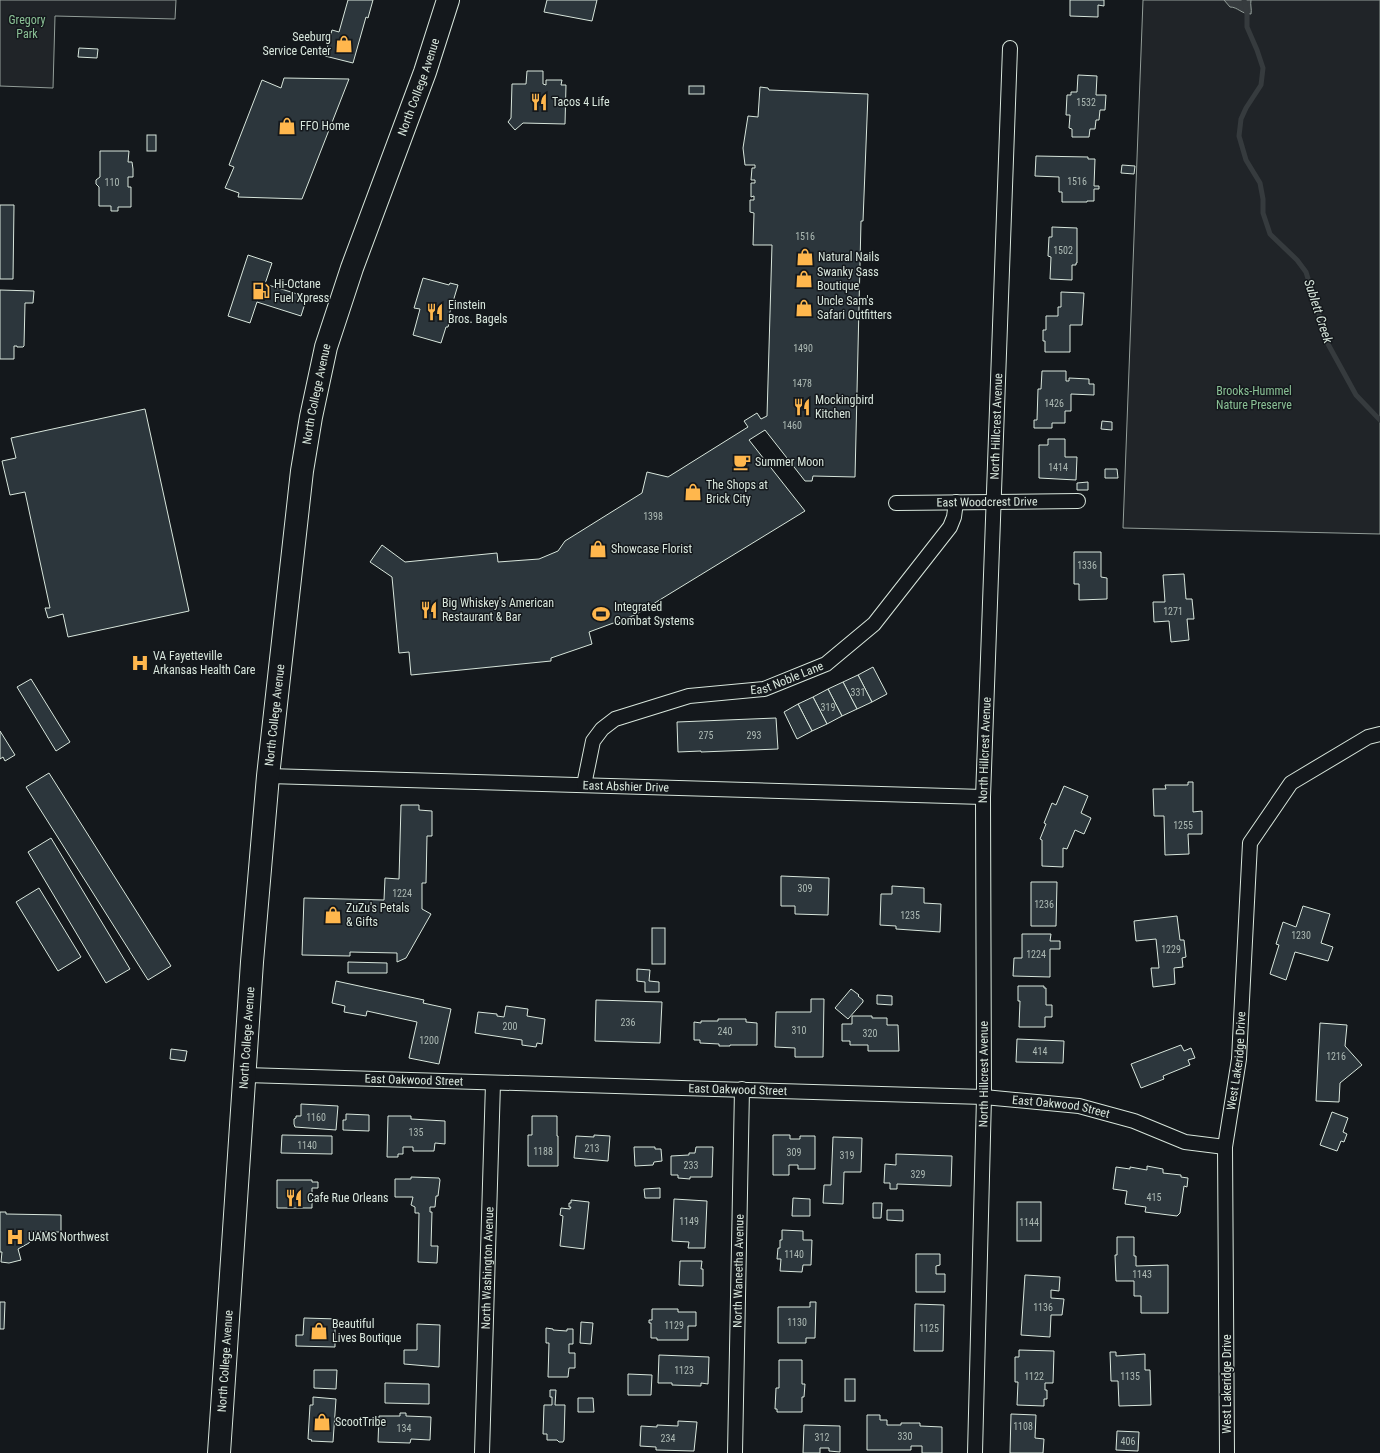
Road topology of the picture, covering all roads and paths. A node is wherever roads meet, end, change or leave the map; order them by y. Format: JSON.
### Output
{"nodes":[{"id":1,"x":448,"y":0,"type":"edge"},
{"id":2,"x":1010,"y":48,"type":"dead end"},
{"id":3,"x":1078,"y":501,"type":"dead end"},
{"id":4,"x":956,"y":502,"type":"junction"},
{"id":5,"x":995,"y":502,"type":"junction"},
{"id":6,"x":896,"y":503,"type":"dead end"},
{"id":7,"x":1380,"y":734,"type":"edge"},
{"id":8,"x":268,"y":776,"type":"junction"},
{"id":9,"x":584,"y":785,"type":"junction"},
{"id":10,"x":983,"y":797,"type":"junction"},
{"id":11,"x":244,"y":1075,"type":"junction"},
{"id":12,"x":492,"y":1083,"type":"junction"},
{"id":13,"x":742,"y":1089,"type":"junction"},
{"id":14,"x":984,"y":1097,"type":"junction"},
{"id":15,"x":1225,"y":1147,"type":"junction"},
{"id":16,"x":219,"y":1453,"type":"edge"},
{"id":17,"x":482,"y":1453,"type":"edge"},
{"id":18,"x":735,"y":1453,"type":"edge"},
{"id":19,"x":975,"y":1453,"type":"edge"},
{"id":20,"x":1227,"y":1453,"type":"edge"}],
"edges":[{"from":1,"to":8,"type":"main road","name":"North College Avenue"},
{"from":2,"to":5,"type":"street","name":"North Hillcrest Avenue"},
{"from":3,"to":5,"type":"street","name":"East Woodcrest Drive"},
{"from":4,"to":5,"type":"street","name":"East Woodcrest Drive"},
{"from":4,"to":6,"type":"street","name":"East Woodcrest Drive"},
{"from":4,"to":9,"type":"street","name":"East Noble Lane"},
{"from":5,"to":10,"type":"street","name":"North Hillcrest Avenue"},
{"from":7,"to":15,"type":"street","name":"West Lakeridge Drive"},
{"from":8,"to":9,"type":"street","name":"East Abshier Drive"},
{"from":8,"to":11,"type":"main road","name":"North College Avenue"},
{"from":9,"to":10,"type":"street","name":"East Abshier Drive"},
{"from":10,"to":14,"type":"street","name":"North Hillcrest Avenue"},
{"from":11,"to":12,"type":"street","name":"East Oakwood Street"},
{"from":11,"to":16,"type":"main road","name":"North College Avenue"},
{"from":12,"to":13,"type":"street","name":"East Oakwood Street"},
{"from":12,"to":17,"type":"street","name":"North Washington Avenue"},
{"from":13,"to":14,"type":"street","name":"East Oakwood Street"},
{"from":13,"to":18,"type":"street","name":"North Waneetha Avenue"},
{"from":14,"to":15,"type":"street","name":"East Oakwood Street"},
{"from":14,"to":19,"type":"street","name":"North Hillcrest Avenue"},
{"from":15,"to":20,"type":"street","name":"West Lakeridge Drive"}]}
